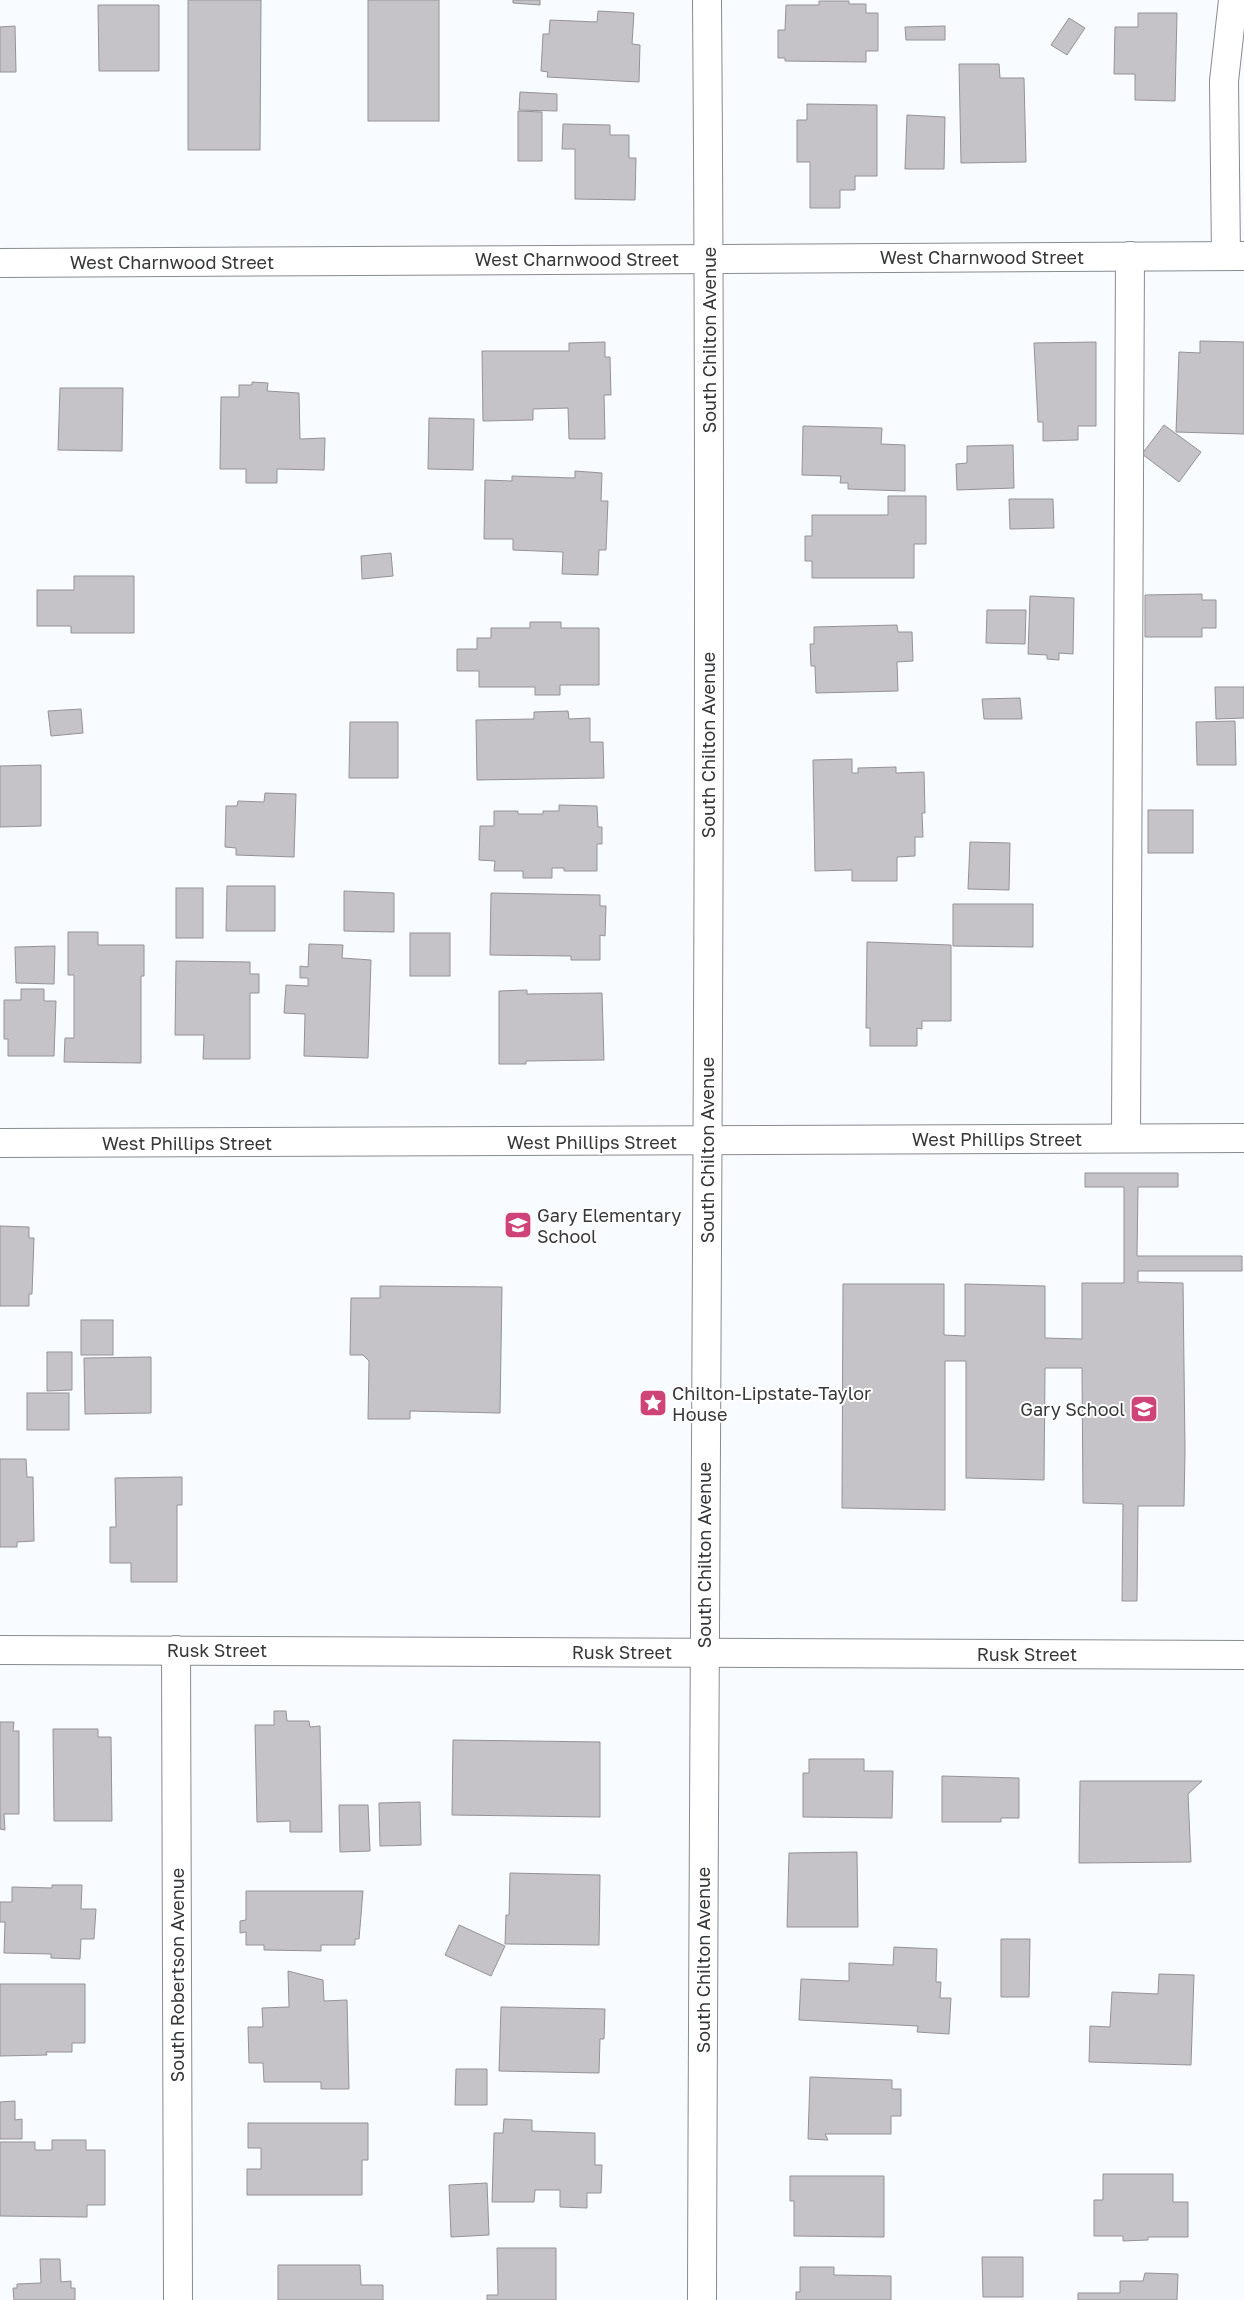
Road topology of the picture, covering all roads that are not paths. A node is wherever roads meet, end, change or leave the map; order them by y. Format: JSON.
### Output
{"nodes":[{"id":1,"x":707,"y":0,"type":"edge"},
{"id":2,"x":1233,"y":0,"type":"edge"},
{"id":3,"x":1130,"y":256,"type":"junction"},
{"id":4,"x":1235,"y":256,"type":"edge"},
{"id":5,"x":709,"y":258,"type":"junction"},
{"id":6,"x":0,"y":263,"type":"edge"},
{"id":7,"x":1126,"y":1138,"type":"junction"},
{"id":8,"x":1244,"y":1138,"type":"edge"},
{"id":9,"x":707,"y":1142,"type":"junction"},
{"id":10,"x":0,"y":1143,"type":"edge"},
{"id":11,"x":0,"y":1650,"type":"edge"},
{"id":12,"x":176,"y":1650,"type":"junction"},
{"id":13,"x":703,"y":1652,"type":"junction"},
{"id":14,"x":1244,"y":1655,"type":"edge"},
{"id":15,"x":178,"y":2300,"type":"edge"},
{"id":16,"x":702,"y":2300,"type":"edge"}],
"edges":[{"from":1,"to":5,"type":"street","name":"South Chilton Avenue"},
{"from":2,"to":4,"type":"street"},
{"from":3,"to":4,"type":"street","name":"West Charnwood Street"},
{"from":3,"to":5,"type":"street","name":"West Charnwood Street"},
{"from":3,"to":7,"type":"street"},
{"from":5,"to":6,"type":"street","name":"West Charnwood Street"},
{"from":5,"to":9,"type":"street","name":"South Chilton Avenue"},
{"from":7,"to":8,"type":"street","name":"West Phillips Street"},
{"from":7,"to":9,"type":"street","name":"West Phillips Street"},
{"from":9,"to":10,"type":"street","name":"West Phillips Street"},
{"from":9,"to":13,"type":"street","name":"South Chilton Avenue"},
{"from":11,"to":12,"type":"street","name":"Rusk Street"},
{"from":12,"to":13,"type":"street","name":"Rusk Street"},
{"from":12,"to":15,"type":"street","name":"South Robertson Avenue"},
{"from":13,"to":14,"type":"street","name":"Rusk Street"},
{"from":13,"to":16,"type":"street","name":"South Chilton Avenue"}]}
